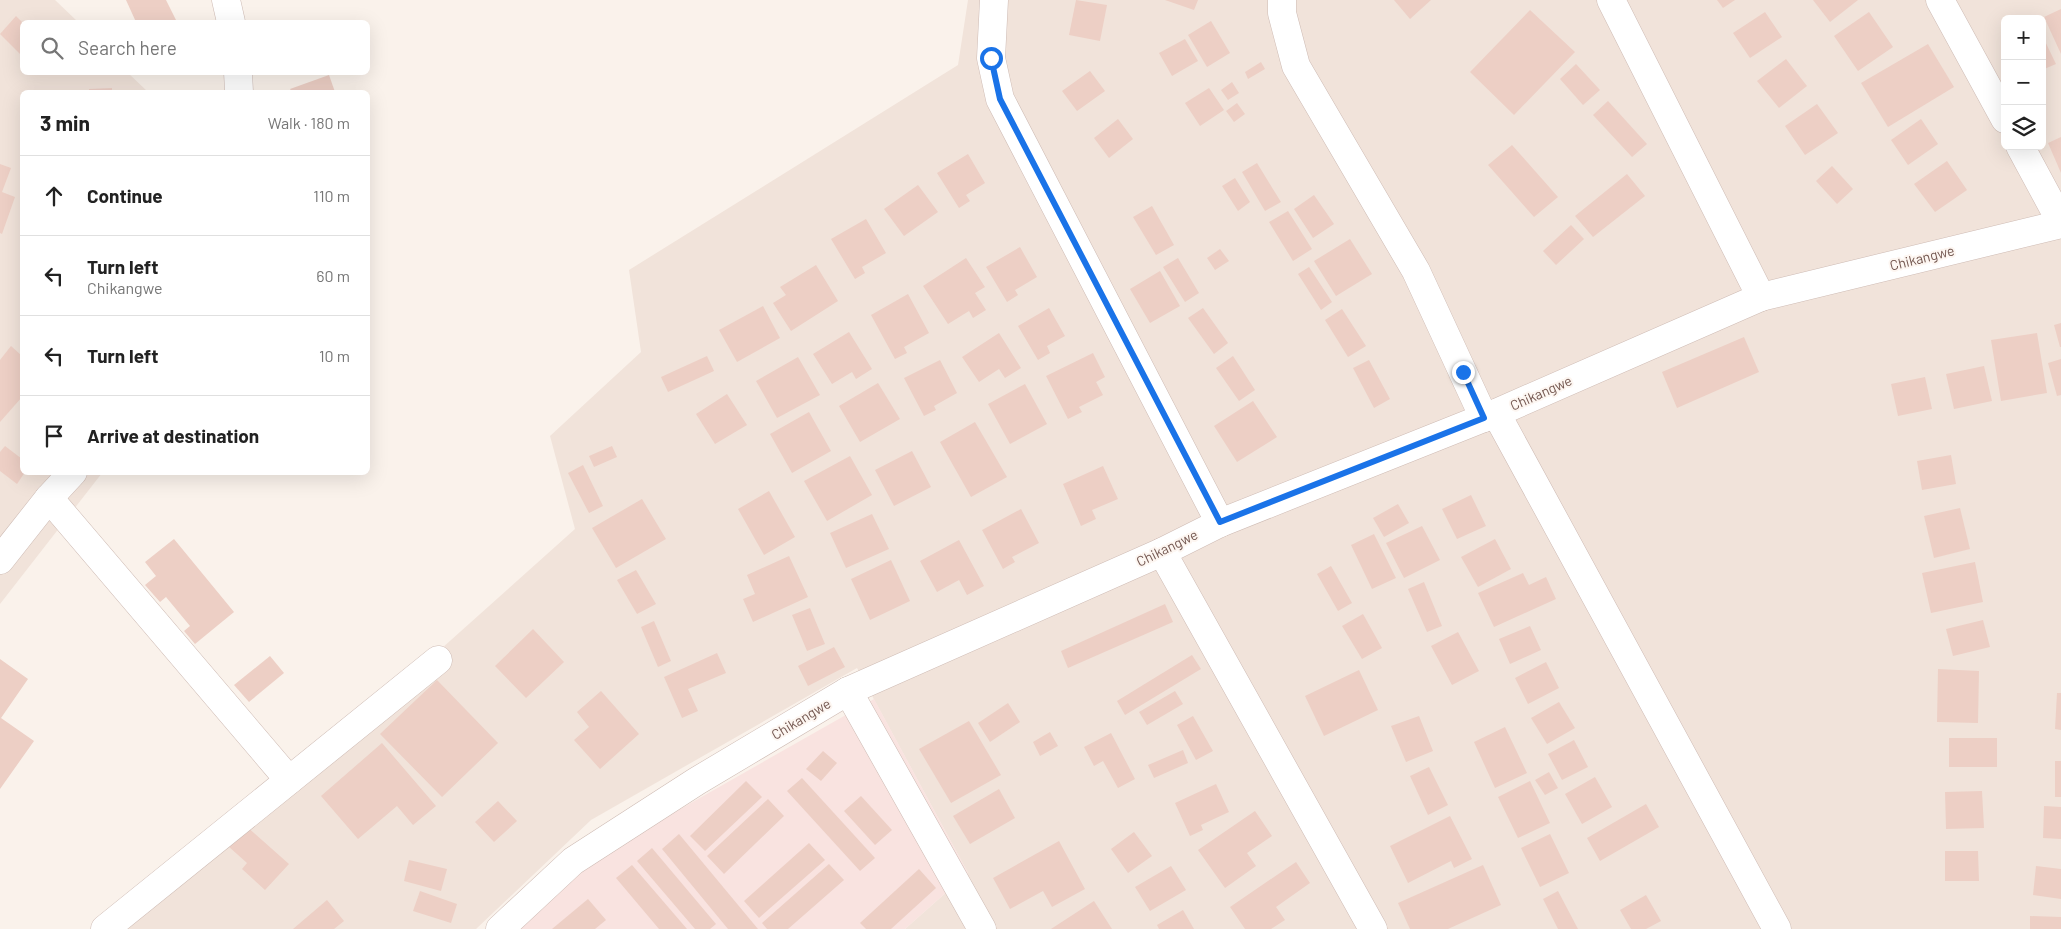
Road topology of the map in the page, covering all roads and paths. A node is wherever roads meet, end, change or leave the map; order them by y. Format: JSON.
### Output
{"nodes":[{"id":1,"x":226,"y":0,"type":"edge"},
{"id":2,"x":994,"y":0,"type":"edge"},
{"id":3,"x":1282,"y":0,"type":"edge"},
{"id":4,"x":1611,"y":0,"type":"edge"},
{"id":5,"x":1940,"y":0,"type":"edge"},
{"id":6,"x":231,"y":20,"type":"edge"},
{"id":7,"x":238,"y":75,"type":"edge"},
{"id":8,"x":240,"y":90,"type":"edge"},
{"id":9,"x":2001,"y":112,"type":"edge"},
{"id":10,"x":2022,"y":150,"type":"edge"},
{"id":11,"x":2061,"y":223,"type":"edge"},
{"id":12,"x":1761,"y":297,"type":"junction"},
{"id":13,"x":1490,"y":416,"type":"junction"},
{"id":14,"x":70,"y":475,"type":"edge"},
{"id":15,"x":49,"y":498,"type":"junction"},
{"id":16,"x":1220,"y":522,"type":"junction"},
{"id":17,"x":1162,"y":552,"type":"junction"},
{"id":18,"x":0,"y":560,"type":"edge"},
{"id":19,"x":438,"y":660,"type":"dead end"},
{"id":20,"x":848,"y":690,"type":"junction"},
{"id":21,"x":290,"y":780,"type":"junction"},
{"id":22,"x":105,"y":929,"type":"edge"},
{"id":23,"x":500,"y":929,"type":"edge"},
{"id":24,"x":982,"y":929,"type":"edge"},
{"id":25,"x":1373,"y":929,"type":"edge"},
{"id":26,"x":1778,"y":929,"type":"edge"}],
"edges":[{"from":1,"to":6,"type":"street"},
{"from":2,"to":16,"type":"street"},
{"from":3,"to":13,"type":"street"},
{"from":4,"to":12,"type":"street"},
{"from":5,"to":9,"type":"street"},
{"from":7,"to":8,"type":"street"},
{"from":10,"to":11,"type":"street"},
{"from":11,"to":12,"type":"street","name":"Chikangwe"},
{"from":12,"to":13,"type":"street","name":"Chikangwe"},
{"from":13,"to":16,"type":"street","name":"Chikangwe"},
{"from":13,"to":26,"type":"street"},
{"from":14,"to":15,"type":"street"},
{"from":15,"to":18,"type":"street"},
{"from":15,"to":21,"type":"street"},
{"from":16,"to":17,"type":"street","name":"Chikangwe"},
{"from":17,"to":20,"type":"street","name":"Chikangwe"},
{"from":17,"to":25,"type":"street"},
{"from":19,"to":21,"type":"street"},
{"from":20,"to":23,"type":"street","name":"Chikangwe"},
{"from":20,"to":24,"type":"street"},
{"from":21,"to":22,"type":"street"}]}
